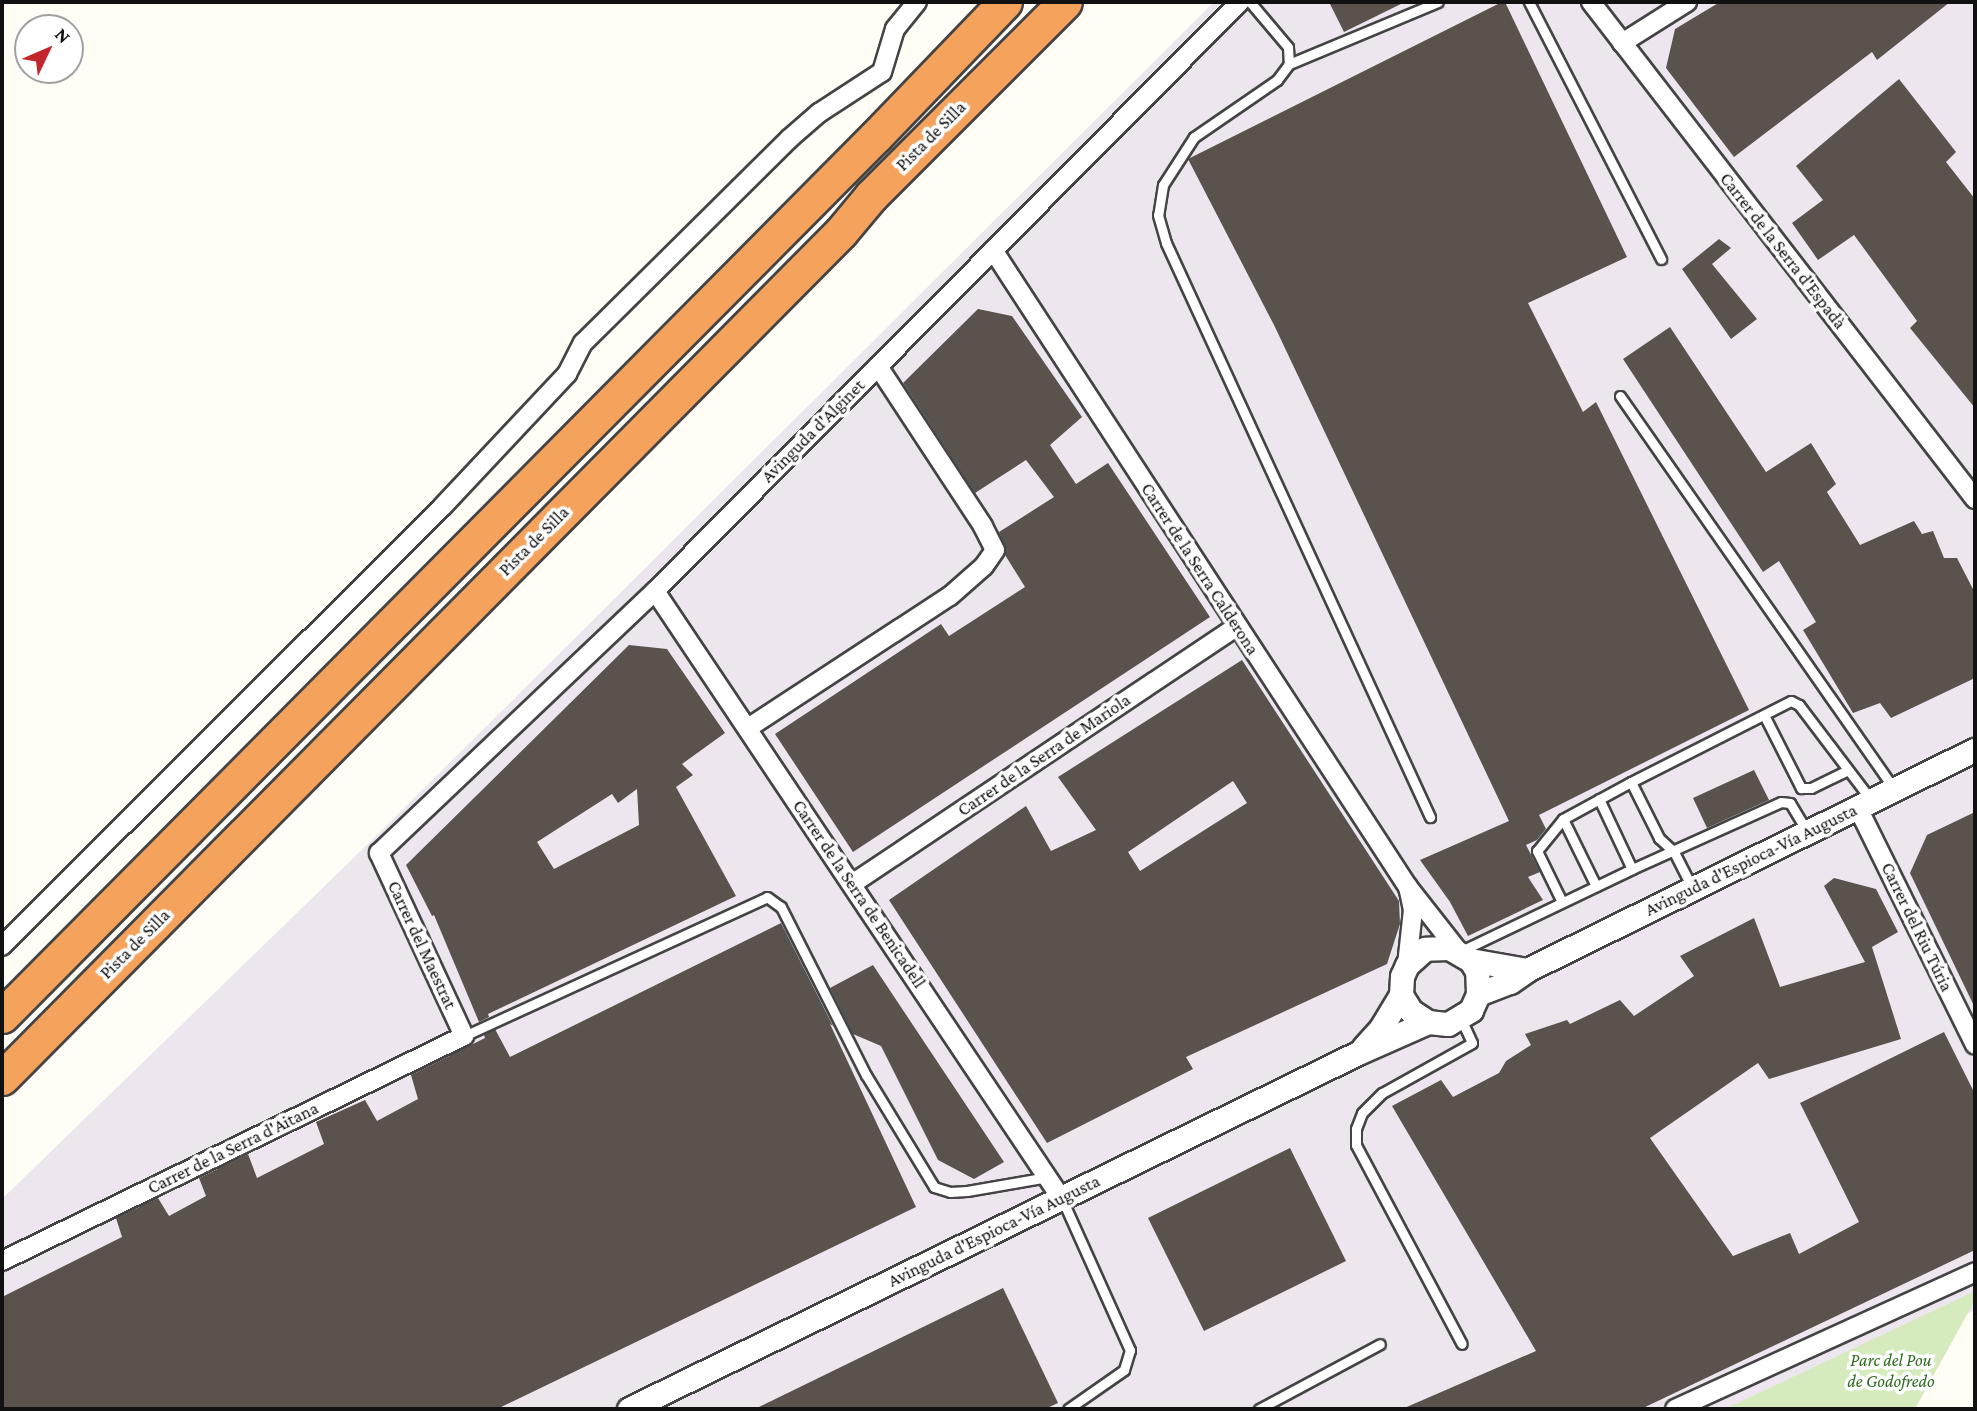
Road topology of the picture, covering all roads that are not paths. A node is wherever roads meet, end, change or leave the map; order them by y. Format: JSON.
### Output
{"nodes":[{"id":1,"x":917,"y":2,"type":"edge"},
{"id":2,"x":1005,"y":2,"type":"edge"},
{"id":3,"x":1065,"y":2,"type":"edge"},
{"id":4,"x":1090,"y":2,"type":"edge"},
{"id":5,"x":1240,"y":2,"type":"edge"},
{"id":6,"x":1250,"y":2,"type":"edge"},
{"id":7,"x":1438,"y":2,"type":"edge"},
{"id":8,"x":1529,"y":2,"type":"edge"},
{"id":9,"x":1591,"y":2,"type":"edge"},
{"id":10,"x":1688,"y":2,"type":"edge"},
{"id":11,"x":1622,"y":43,"type":"junction"},
{"id":12,"x":1289,"y":64,"type":"junction"},
{"id":13,"x":841,"y":232,"type":"junction"},
{"id":14,"x":993,"y":250,"type":"junction"},
{"id":15,"x":1661,"y":259,"type":"dead end"},
{"id":16,"x":878,"y":366,"type":"junction"},
{"id":17,"x":1620,"y":396,"type":"dead end"},
{"id":18,"x":1975,"y":499,"type":"edge"},
{"id":19,"x":655,"y":591,"type":"junction"},
{"id":20,"x":1237,"y":626,"type":"junction"},
{"id":21,"x":1764,"y":715,"type":"junction"},
{"id":22,"x":748,"y":728,"type":"junction"},
{"id":23,"x":1975,"y":750,"type":"edge"},
{"id":24,"x":1848,"y":770,"type":"junction"},
{"id":25,"x":1631,"y":782,"type":"junction"},
{"id":26,"x":1895,"y":790,"type":"junction"},
{"id":27,"x":1599,"y":799,"type":"junction"},
{"id":28,"x":1865,"y":805,"type":"junction"},
{"id":29,"x":1430,"y":817,"type":"dead end"},
{"id":30,"x":1563,"y":819,"type":"junction"},
{"id":31,"x":1808,"y":833,"type":"junction"},
{"id":32,"x":1674,"y":852,"type":"junction"},
{"id":33,"x":379,"y":853,"type":"joint"},
{"id":34,"x":1632,"y":869,"type":"junction"},
{"id":35,"x":852,"y":884,"type":"junction"},
{"id":36,"x":1596,"y":886,"type":"junction"},
{"id":37,"x":1408,"y":887,"type":"junction"},
{"id":38,"x":1693,"y":889,"type":"junction"},
{"id":39,"x":1562,"y":902,"type":"junction"},
{"id":40,"x":2,"y":946,"type":"edge"},
{"id":41,"x":1464,"y":956,"type":"junction"},
{"id":42,"x":1407,"y":965,"type":"junction"},
{"id":43,"x":1527,"y":970,"type":"junction"},
{"id":44,"x":1401,"y":995,"type":"junction"},
{"id":45,"x":1478,"y":995,"type":"junction"},
{"id":46,"x":2,"y":1016,"type":"edge"},
{"id":47,"x":1461,"y":1019,"type":"junction"},
{"id":48,"x":1427,"y":1022,"type":"junction"},
{"id":49,"x":464,"y":1036,"type":"junction"},
{"id":50,"x":1975,"y":1045,"type":"edge"},
{"id":51,"x":1360,"y":1052,"type":"junction"},
{"id":52,"x":2,"y":1078,"type":"edge"},
{"id":53,"x":1048,"y":1177,"type":"junction"},
{"id":54,"x":1061,"y":1198,"type":"junction"},
{"id":55,"x":2,"y":1261,"type":"edge"},
{"id":56,"x":1975,"y":1272,"type":"edge"},
{"id":57,"x":1380,"y":1344,"type":"dead end"},
{"id":58,"x":1462,"y":1344,"type":"dead end"},
{"id":59,"x":629,"y":1409,"type":"edge"},
{"id":60,"x":1068,"y":1409,"type":"edge"},
{"id":61,"x":1259,"y":1409,"type":"edge"},
{"id":62,"x":1675,"y":1409,"type":"edge"}],
"edges":[{"from":1,"to":40,"type":"street"},
{"from":2,"to":46,"type":"highway"},
{"from":3,"to":13,"type":"highway","name":"Pista de Silla"},
{"from":4,"to":13,"type":"highway"},
{"from":5,"to":14,"type":"street","name":"Avinguda d'Alginet"},
{"from":6,"to":12,"type":"lane"},
{"from":7,"to":12,"type":"lane"},
{"from":8,"to":15,"type":"lane"},
{"from":9,"to":11,"type":"street","name":"Carrer de la Serra d'Espadà"},
{"from":10,"to":11,"type":"street"},
{"from":11,"to":18,"type":"street","name":"Carrer de la Serra d'Espadà"},
{"from":12,"to":29,"type":"lane"},
{"from":13,"to":52,"type":"highway","name":"Pista de Silla"},
{"from":14,"to":16,"type":"street","name":"Avinguda d'Alginet"},
{"from":14,"to":20,"type":"street","name":"Carrer de la Serra Calderona"},
{"from":16,"to":19,"type":"street","name":"Avinguda d'Alginet"},
{"from":16,"to":22,"type":"street"},
{"from":17,"to":26,"type":"lane"},
{"from":19,"to":22,"type":"street","name":"Carrer de la Serra de Benicadell"},
{"from":19,"to":33,"type":"street","name":"Avinguda d'Alginet"},
{"from":20,"to":35,"type":"street","name":"Carrer de la Serra de Mariola"},
{"from":20,"to":37,"type":"street","name":"Carrer de la Serra Calderona"},
{"from":21,"to":24,"type":"lane"},
{"from":21,"to":24,"type":"lane"},
{"from":21,"to":25,"type":"lane"},
{"from":22,"to":35,"type":"street","name":"Carrer de la Serra de Benicadell"},
{"from":23,"to":26,"type":"street","name":"Avinguda d'Espioca-Vía Augusta"},
{"from":24,"to":28,"type":"lane"},
{"from":25,"to":27,"type":"lane"},
{"from":25,"to":32,"type":"lane"},
{"from":26,"to":28,"type":"street","name":"Avinguda d'Espioca-Vía Augusta"},
{"from":27,"to":30,"type":"lane"},
{"from":27,"to":34,"type":"lane"},
{"from":28,"to":31,"type":"street","name":"Avinguda d'Espioca-Vía Augusta"},
{"from":28,"to":50,"type":"street","name":"Carrer del Riu Túria"},
{"from":30,"to":36,"type":"lane"},
{"from":30,"to":39,"type":"lane"},
{"from":31,"to":32,"type":"lane"},
{"from":31,"to":38,"type":"street","name":"Avinguda d'Espioca-Vía Augusta"},
{"from":32,"to":34,"type":"lane"},
{"from":32,"to":38,"type":"lane"},
{"from":33,"to":49,"type":"street","name":"Carrer del Maestrat"},
{"from":34,"to":36,"type":"lane"},
{"from":35,"to":53,"type":"street","name":"Carrer de la Serra de Benicadell"},
{"from":36,"to":39,"type":"lane"},
{"from":37,"to":41,"type":"street","name":"Carrer de la Serra Calderona"},
{"from":37,"to":42,"type":"street","name":"Carrer de la Serra Calderona"},
{"from":38,"to":43,"type":"street","name":"Avinguda d'Espioca-Vía Augusta"},
{"from":39,"to":41,"type":"lane"},
{"from":41,"to":42,"type":"street"},
{"from":41,"to":43,"type":"street"},
{"from":41,"to":45,"type":"street"},
{"from":42,"to":44,"type":"street"},
{"from":43,"to":45,"type":"street","name":"Avinguda d'Espioca-Vía Augusta"},
{"from":44,"to":48,"type":"street"},
{"from":44,"to":51,"type":"street"},
{"from":45,"to":47,"type":"street"},
{"from":47,"to":48,"type":"street"},
{"from":47,"to":58,"type":"lane"},
{"from":48,"to":51,"type":"street","name":"Avinguda d'Espioca-Vía Augusta"},
{"from":49,"to":53,"type":"lane"},
{"from":49,"to":55,"type":"street","name":"Carrer de la Serra d'Aitana"},
{"from":51,"to":54,"type":"street","name":"Avinguda d'Espioca-Vía Augusta"},
{"from":53,"to":54,"type":"street","name":"Carrer de la Serra de Benicadell"},
{"from":54,"to":59,"type":"street","name":"Avinguda d'Espioca-Vía Augusta"},
{"from":54,"to":60,"type":"lane"},
{"from":56,"to":62,"type":"street"},
{"from":57,"to":61,"type":"lane"}]}
